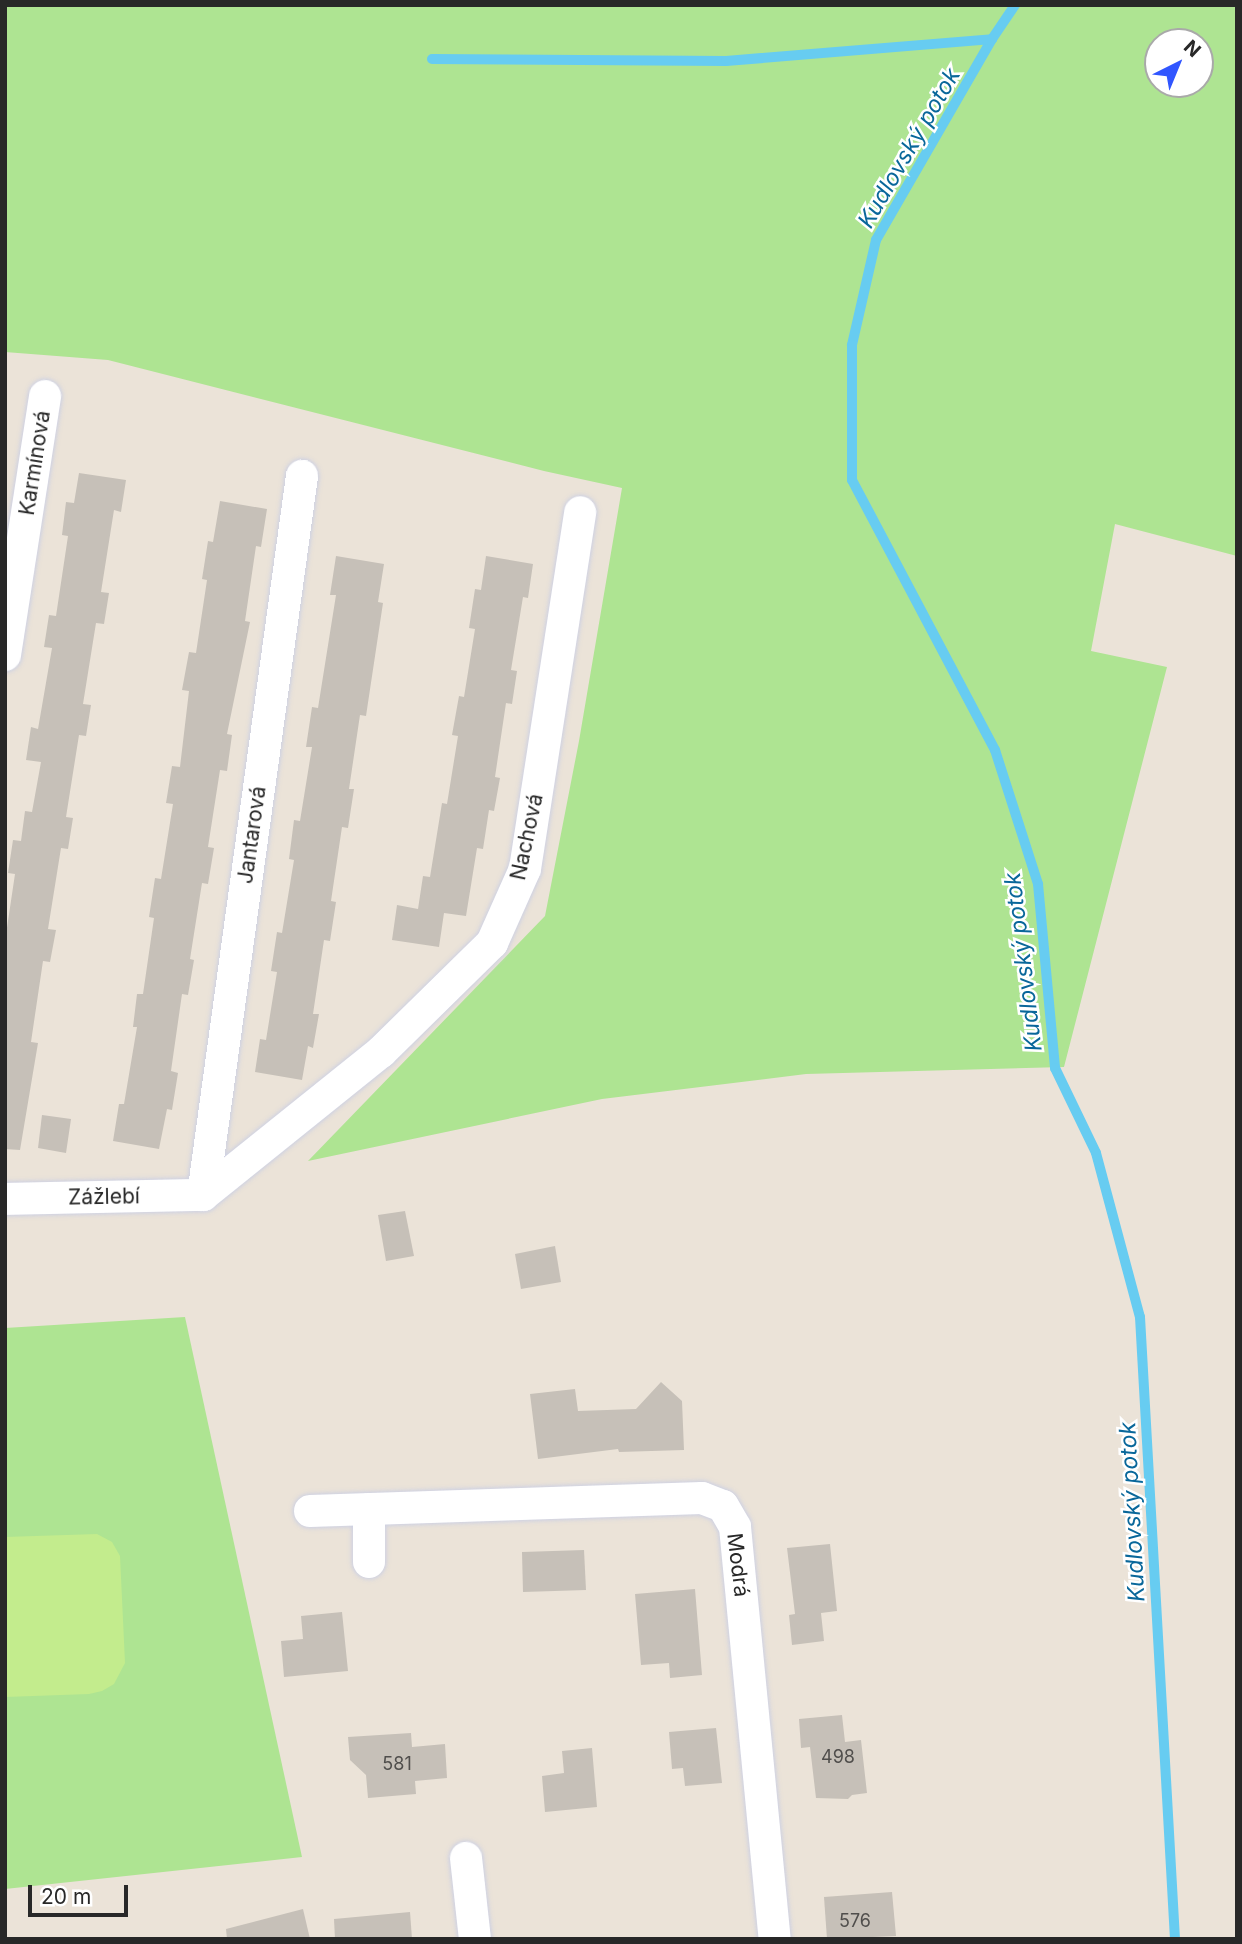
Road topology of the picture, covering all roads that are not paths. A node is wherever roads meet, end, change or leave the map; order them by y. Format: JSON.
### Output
{"nodes":[{"id":1,"x":45,"y":396,"type":"dead end"},
{"id":2,"x":302,"y":476,"type":"dead end"},
{"id":3,"x":580,"y":512,"type":"dead end"},
{"id":4,"x":5,"y":655,"type":"edge"},
{"id":5,"x":203,"y":1195,"type":"junction"},
{"id":6,"x":5,"y":1199,"type":"edge"},
{"id":7,"x":369,"y":1509,"type":"junction"},
{"id":8,"x":310,"y":1511,"type":"dead end"},
{"id":9,"x":369,"y":1562,"type":"dead end"},
{"id":10,"x":466,"y":1857,"type":"dead end"},
{"id":11,"x":475,"y":1939,"type":"edge"},
{"id":12,"x":775,"y":1939,"type":"edge"}],
"edges":[{"from":1,"to":4,"type":"street","name":"Karmínová"},
{"from":2,"to":5,"type":"street","name":"Jantarová"},
{"from":3,"to":5,"type":"street","name":"Nachová"},
{"from":5,"to":6,"type":"street","name":"Zážlebí"},
{"from":7,"to":8,"type":"street","name":"Modrá"},
{"from":7,"to":9,"type":"street"},
{"from":7,"to":12,"type":"street","name":"Modrá"},
{"from":10,"to":11,"type":"street"}]}
